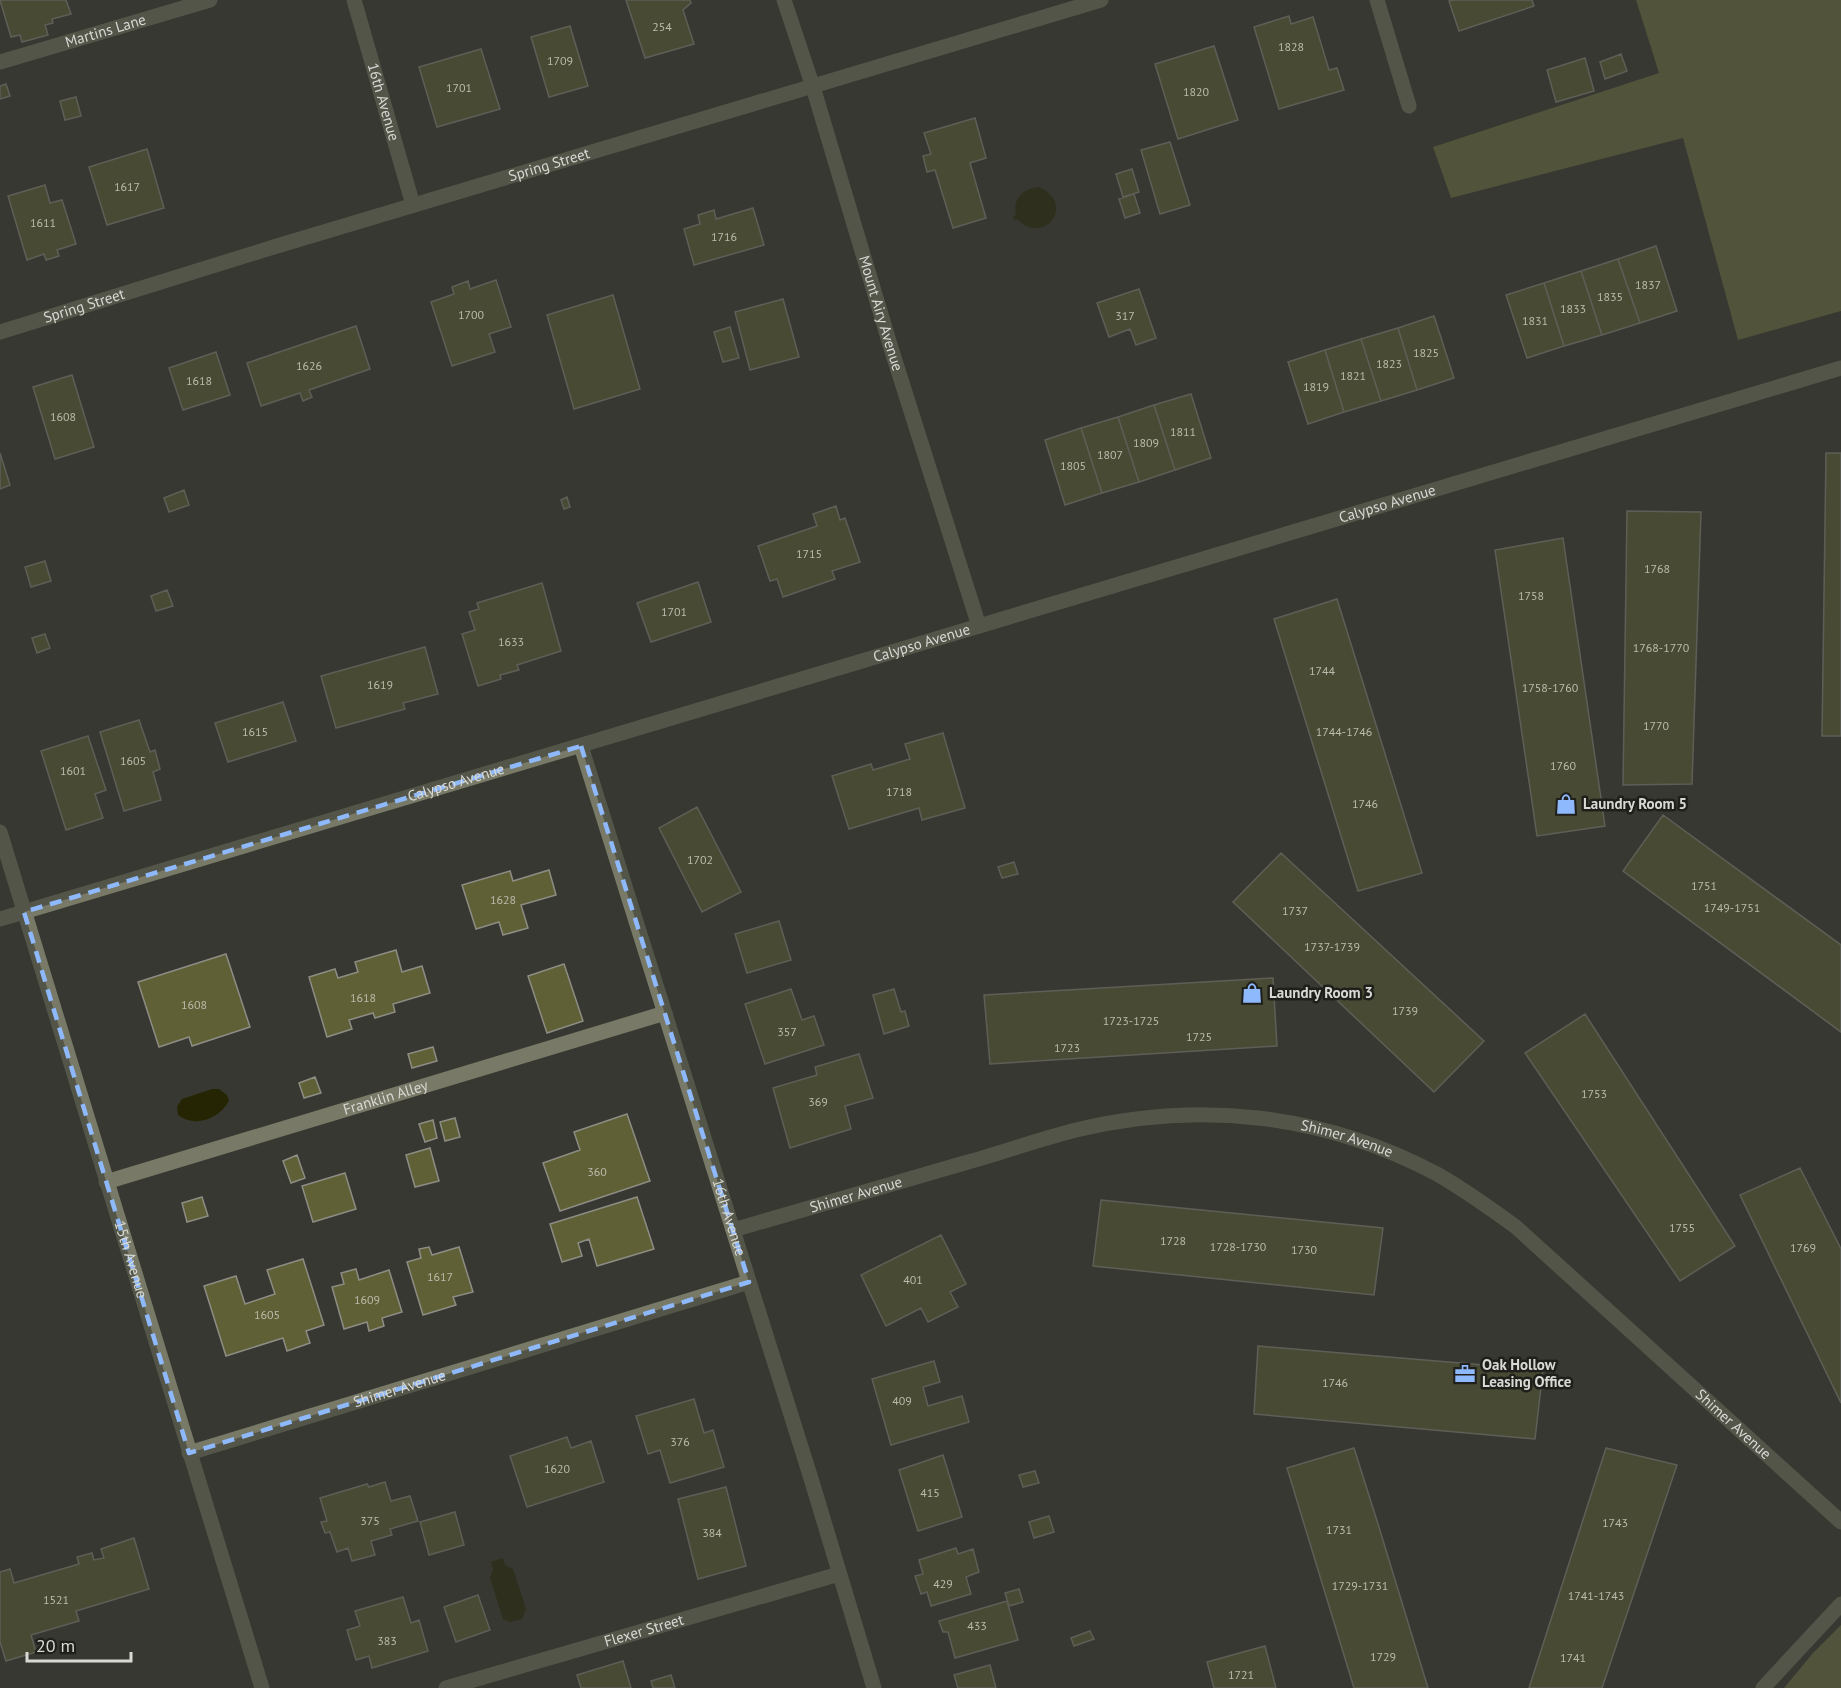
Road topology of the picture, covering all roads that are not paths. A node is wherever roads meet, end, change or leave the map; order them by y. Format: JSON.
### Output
{"nodes":[{"id":1,"x":210,"y":0,"type":"edge"},
{"id":2,"x":354,"y":0,"type":"edge"},
{"id":3,"x":784,"y":0,"type":"edge"},
{"id":4,"x":1101,"y":0,"type":"edge"},
{"id":5,"x":1377,"y":0,"type":"edge"},
{"id":6,"x":0,"y":62,"type":"edge"},
{"id":7,"x":813,"y":87,"type":"junction"},
{"id":8,"x":1409,"y":106,"type":"dead end"},
{"id":9,"x":413,"y":205,"type":"junction"},
{"id":10,"x":0,"y":332,"type":"edge"},
{"id":11,"x":1841,"y":368,"type":"edge"},
{"id":12,"x":979,"y":626,"type":"junction"},
{"id":13,"x":581,"y":746,"type":"junction"},
{"id":14,"x":0,"y":831,"type":"edge"},
{"id":15,"x":24,"y":912,"type":"junction"},
{"id":16,"x":0,"y":919,"type":"edge"},
{"id":17,"x":665,"y":1013,"type":"junction"},
{"id":18,"x":106,"y":1182,"type":"junction"},
{"id":19,"x":733,"y":1230,"type":"junction"},
{"id":20,"x":749,"y":1282,"type":"junction"},
{"id":21,"x":189,"y":1453,"type":"junction"},
{"id":22,"x":1841,"y":1522,"type":"edge"},
{"id":23,"x":840,"y":1574,"type":"junction"},
{"id":24,"x":1841,"y":1604,"type":"edge"},
{"id":25,"x":262,"y":1688,"type":"edge"},
{"id":26,"x":446,"y":1688,"type":"edge"},
{"id":27,"x":874,"y":1688,"type":"edge"},
{"id":28,"x":1763,"y":1688,"type":"edge"}],
"edges":[{"from":1,"to":6,"type":"street","name":"Martins Lane"},
{"from":2,"to":9,"type":"street","name":"16th Avenue"},
{"from":3,"to":7,"type":"street","name":"Mount Airy Avenue"},
{"from":4,"to":7,"type":"street","name":"Spring Street"},
{"from":5,"to":8,"type":"street"},
{"from":7,"to":9,"type":"street","name":"Spring Street"},
{"from":7,"to":12,"type":"street","name":"Mount Airy Avenue"},
{"from":9,"to":10,"type":"street","name":"Spring Street"},
{"from":11,"to":12,"type":"street","name":"Calypso Avenue"},
{"from":12,"to":13,"type":"street","name":"Calypso Avenue"},
{"from":13,"to":15,"type":"street","name":"Calypso Avenue"},
{"from":13,"to":17,"type":"street","name":"16th Avenue"},
{"from":14,"to":15,"type":"street","name":"15th Avenue"},
{"from":15,"to":16,"type":"street","name":"Calypso Avenue"},
{"from":15,"to":18,"type":"street","name":"15th Avenue"},
{"from":17,"to":18,"type":"street","name":"Franklin Alley"},
{"from":17,"to":19,"type":"street","name":"16th Avenue"},
{"from":18,"to":21,"type":"street","name":"15th Avenue"},
{"from":19,"to":20,"type":"street","name":"16th Avenue"},
{"from":19,"to":22,"type":"street","name":"Shimer Avenue"},
{"from":20,"to":21,"type":"street","name":"Shimer Avenue"},
{"from":20,"to":23,"type":"street","name":"16th Avenue"},
{"from":21,"to":25,"type":"street","name":"15th Avenue"},
{"from":23,"to":26,"type":"street","name":"Flexer Street"},
{"from":23,"to":27,"type":"street","name":"16th Avenue"},
{"from":24,"to":28,"type":"street"}]}
